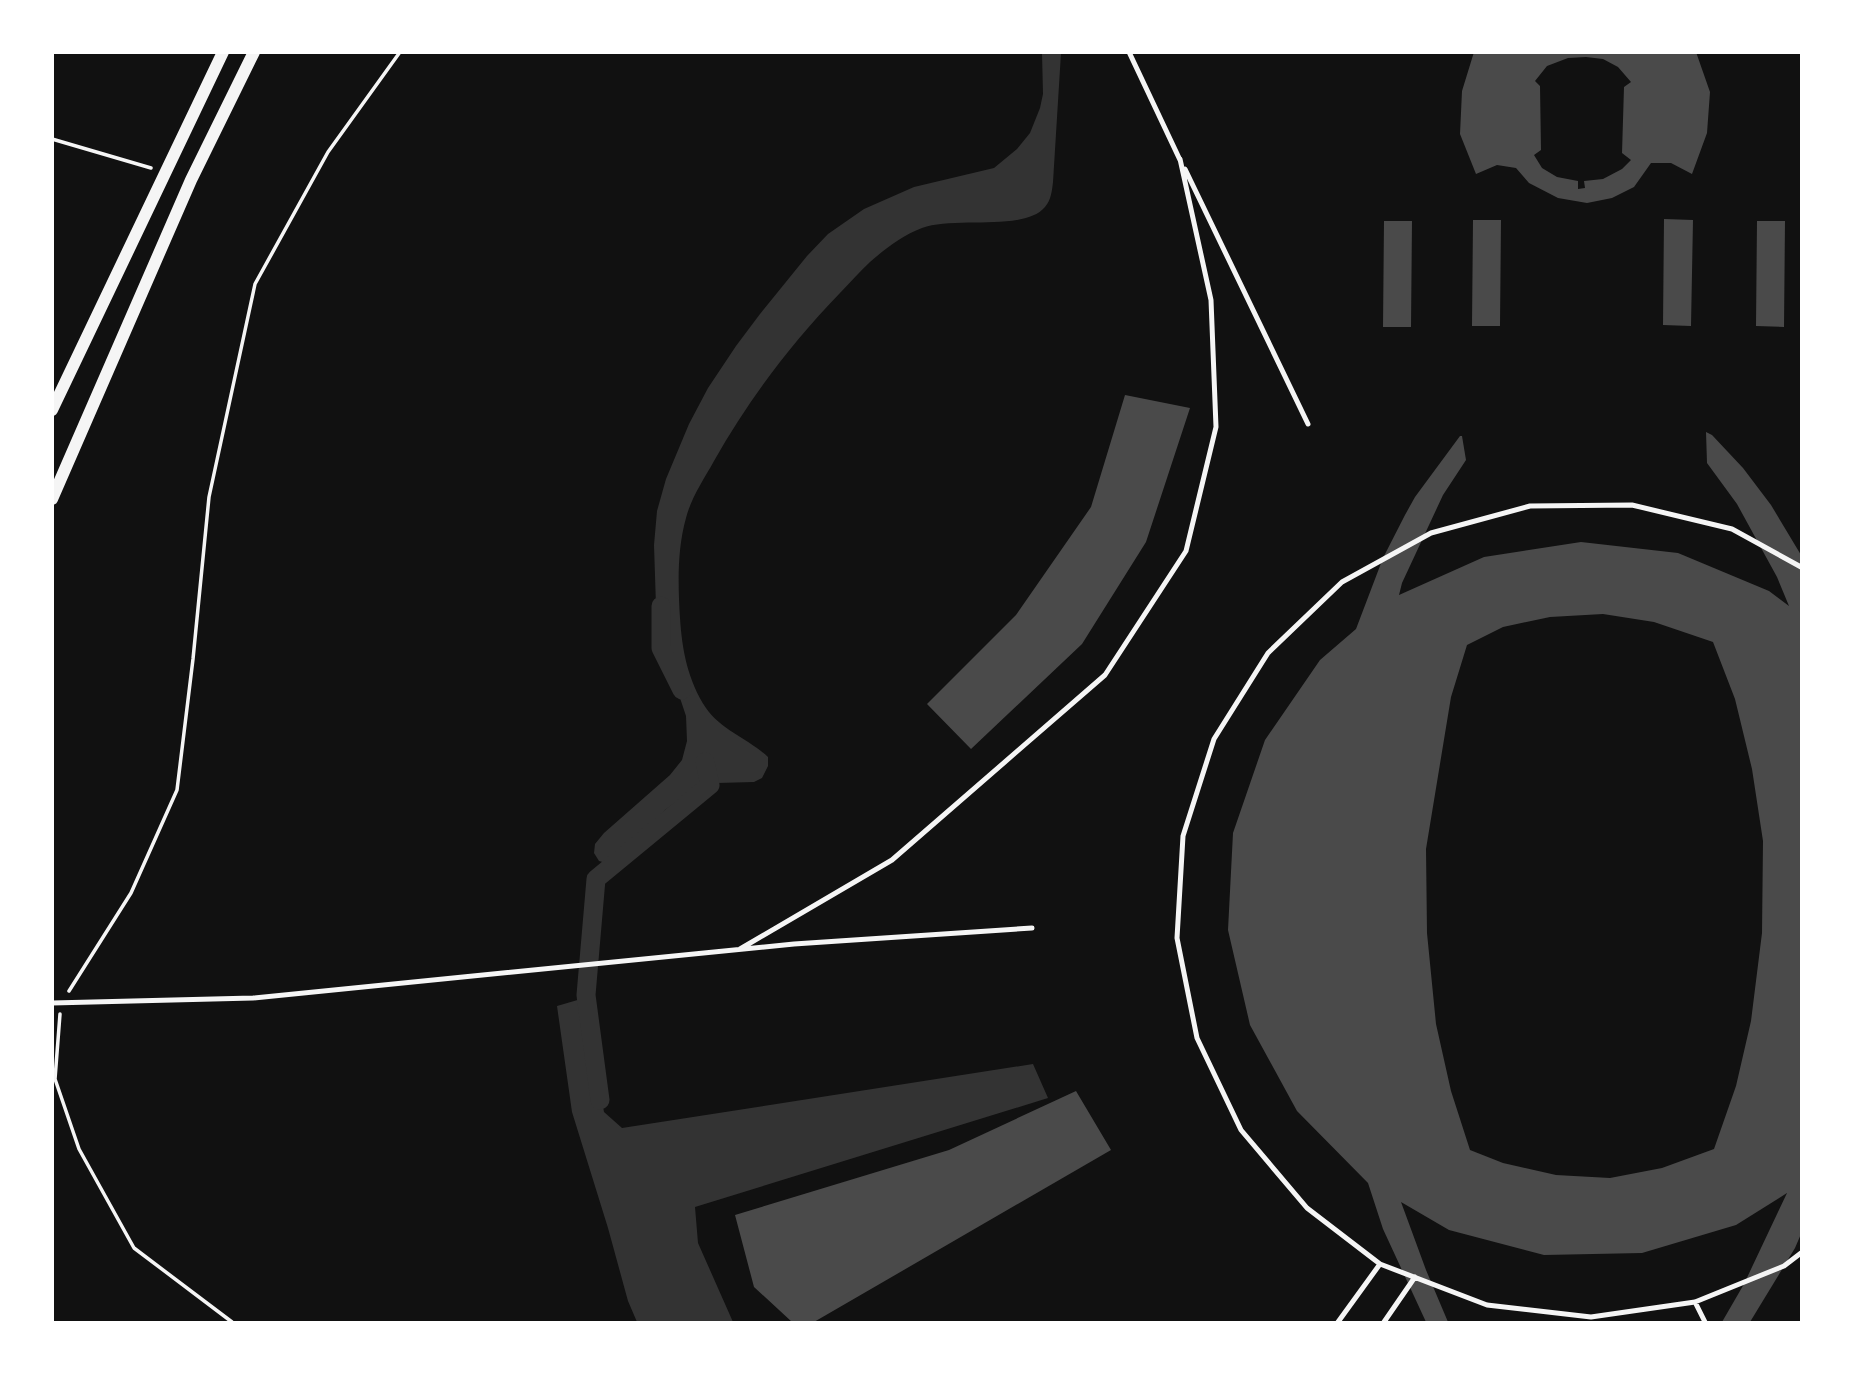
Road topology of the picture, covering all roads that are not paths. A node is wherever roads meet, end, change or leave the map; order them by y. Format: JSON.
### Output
{"nodes":[{"id":1,"x":223,"y":52,"type":"edge"},
{"id":2,"x":254,"y":52,"type":"edge"},
{"id":3,"x":1129,"y":52,"type":"edge"},
{"id":4,"x":1180,"y":159,"type":"junction"},
{"id":5,"x":52,"y":410,"type":"edge"},
{"id":6,"x":1308,"y":424,"type":"dead end"},
{"id":7,"x":52,"y":499,"type":"edge"},
{"id":8,"x":1801,"y":567,"type":"edge"},
{"id":9,"x":1032,"y":928,"type":"dead end"},
{"id":10,"x":740,"y":950,"type":"junction"},
{"id":11,"x":52,"y":1003,"type":"edge"},
{"id":12,"x":1801,"y":1253,"type":"edge"},
{"id":13,"x":1380,"y":1264,"type":"junction"},
{"id":14,"x":1415,"y":1277,"type":"junction"},
{"id":15,"x":1695,"y":1302,"type":"junction"},
{"id":16,"x":1338,"y":1322,"type":"edge"},
{"id":17,"x":1384,"y":1322,"type":"edge"},
{"id":18,"x":1705,"y":1322,"type":"edge"}],
"edges":[{"from":1,"to":5,"type":"street"},
{"from":2,"to":7,"type":"street"},
{"from":3,"to":4,"type":"lane"},
{"from":4,"to":6,"type":"lane"},
{"from":4,"to":10,"type":"lane"},
{"from":8,"to":13,"type":"lane"},
{"from":9,"to":10,"type":"lane"},
{"from":10,"to":11,"type":"lane"},
{"from":12,"to":15,"type":"lane"},
{"from":13,"to":14,"type":"lane"},
{"from":13,"to":16,"type":"lane"},
{"from":14,"to":15,"type":"lane"},
{"from":14,"to":17,"type":"lane"},
{"from":15,"to":18,"type":"lane"}]}
